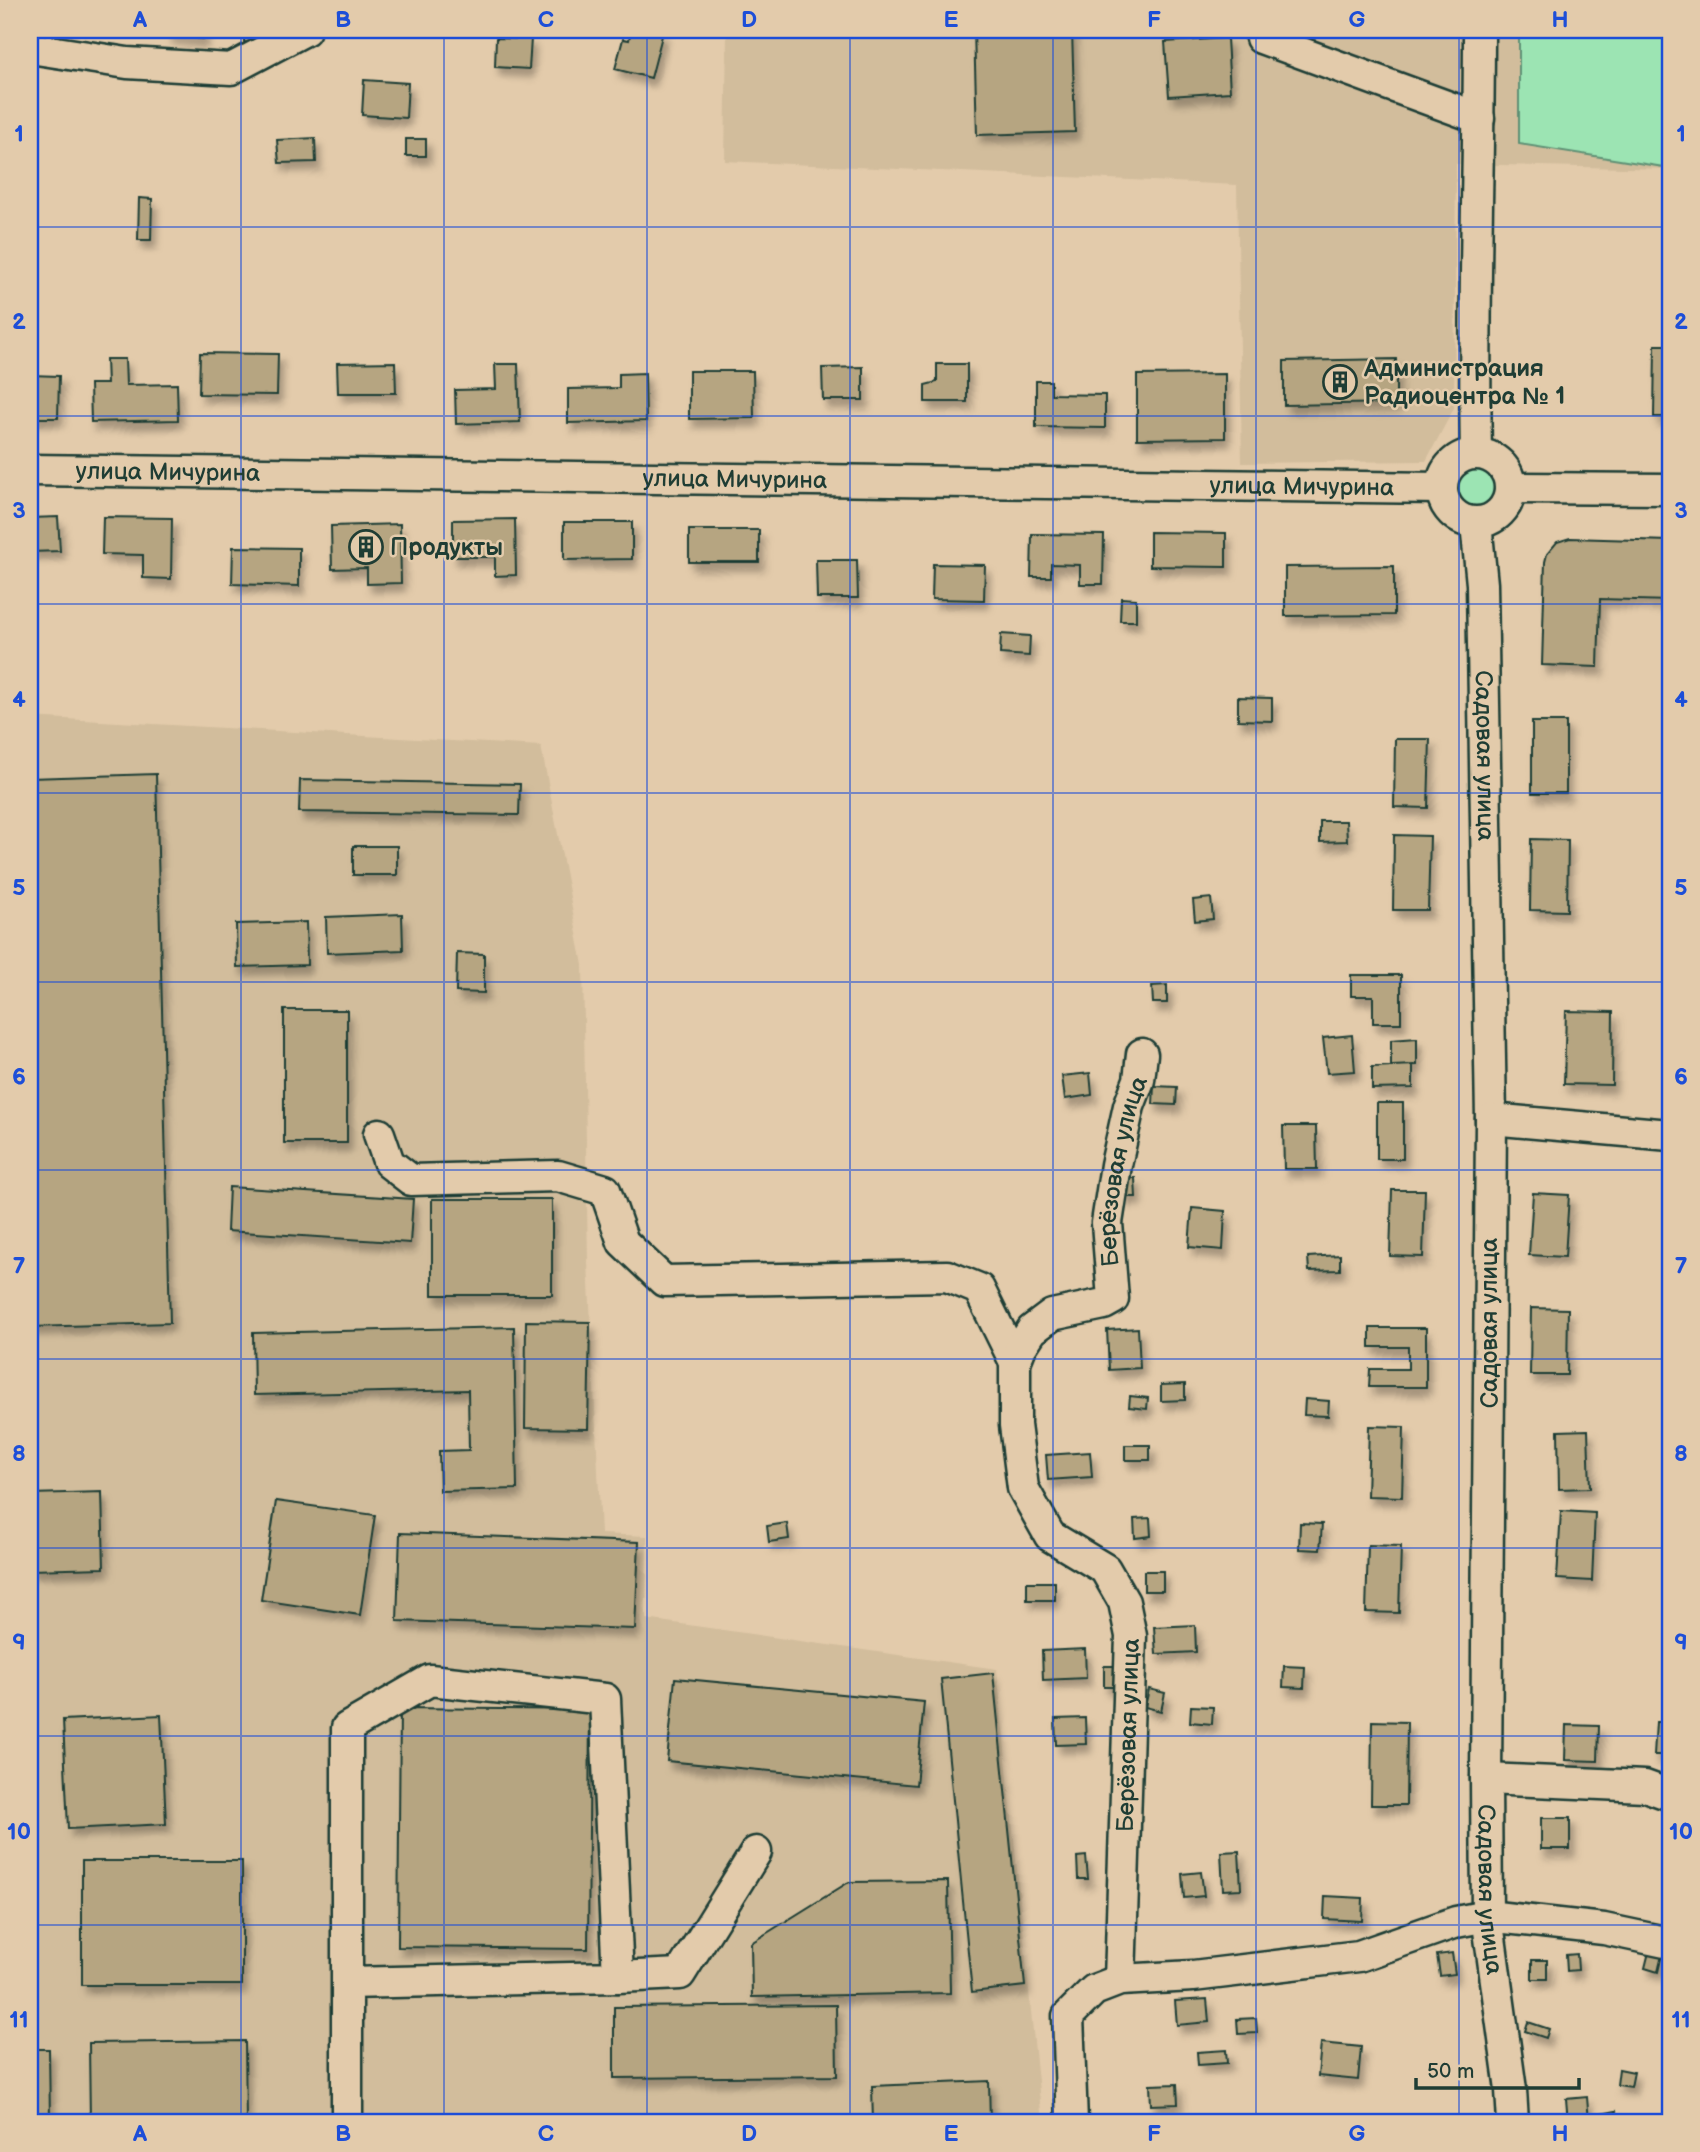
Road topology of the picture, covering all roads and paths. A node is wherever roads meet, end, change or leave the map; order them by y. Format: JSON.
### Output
{"nodes":[{"id":1,"x":305,"y":30,"type":"edge"},
{"id":2,"x":1479,"y":30,"type":"edge"},
{"id":3,"x":1261,"y":38,"type":"dead end"},
{"id":4,"x":30,"y":48,"type":"edge"},
{"id":5,"x":1479,"y":118,"type":"junction"},
{"id":6,"x":1476,"y":453,"type":"junction"},
{"id":7,"x":30,"y":470,"type":"edge"},
{"id":8,"x":1441,"y":488,"type":"junction"},
{"id":9,"x":1511,"y":488,"type":"junction"},
{"id":10,"x":1670,"y":489,"type":"edge"},
{"id":11,"x":1476,"y":523,"type":"junction"},
{"id":12,"x":1142,"y":1054,"type":"dead end"},
{"id":13,"x":1491,"y":1119,"type":"junction"},
{"id":14,"x":379,"y":1133,"type":"dead end"},
{"id":15,"x":1670,"y":1135,"type":"edge"},
{"id":16,"x":1015,"y":1362,"type":"junction"},
{"id":17,"x":1486,"y":1779,"type":"junction"},
{"id":18,"x":1670,"y":1795,"type":"edge"},
{"id":19,"x":757,"y":1852,"type":"dead end"},
{"id":20,"x":1487,"y":1916,"type":"junction"},
{"id":21,"x":1670,"y":1943,"type":"edge"},
{"id":22,"x":618,"y":1977,"type":"junction"},
{"id":23,"x":1120,"y":1980,"type":"junction"},
{"id":24,"x":347,"y":1983,"type":"junction"},
{"id":25,"x":347,"y":2122,"type":"edge"},
{"id":26,"x":1072,"y":2122,"type":"edge"},
{"id":27,"x":1513,"y":2122,"type":"edge"}],
"edges":[{"from":1,"to":4,"type":"street"},
{"from":2,"to":5,"type":"street"},
{"from":3,"to":5,"type":"street"},
{"from":5,"to":6,"type":"street"},
{"from":6,"to":8,"type":"street"},
{"from":6,"to":9,"type":"street"},
{"from":7,"to":8,"type":"street","name":"улица Мичурина"},
{"from":8,"to":11,"type":"street"},
{"from":9,"to":10,"type":"street"},
{"from":9,"to":11,"type":"street"},
{"from":11,"to":13,"type":"street","name":"Садовая улица"},
{"from":12,"to":16,"type":"street","name":"Берёзовая улица"},
{"from":13,"to":15,"type":"street"},
{"from":13,"to":17,"type":"street","name":"Садовая улица"},
{"from":14,"to":16,"type":"street"},
{"from":16,"to":23,"type":"street","name":"Берёзовая улица"},
{"from":17,"to":18,"type":"street"},
{"from":17,"to":20,"type":"street","name":"Садовая улица"},
{"from":19,"to":22,"type":"street"},
{"from":20,"to":21,"type":"street"},
{"from":20,"to":23,"type":"street"},
{"from":20,"to":27,"type":"street","name":"Садовая улица"},
{"from":22,"to":24,"type":"street"},
{"from":22,"to":24,"type":"street"},
{"from":23,"to":26,"type":"street"},
{"from":24,"to":25,"type":"street"}]}
